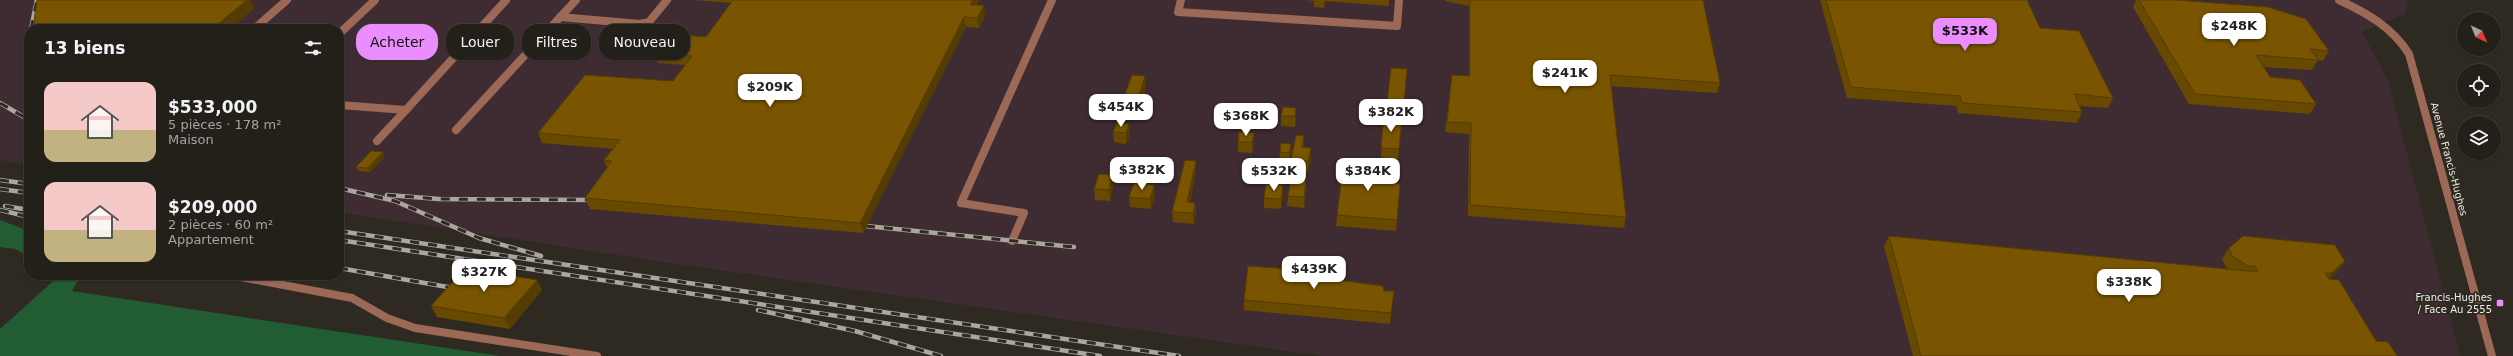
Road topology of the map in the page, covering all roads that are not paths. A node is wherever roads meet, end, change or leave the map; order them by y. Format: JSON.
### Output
{"nodes":[{"id":1,"x":287,"y":0,"type":"edge"},
{"id":2,"x":375,"y":0,"type":"edge"},
{"id":3,"x":506,"y":0,"type":"edge"},
{"id":4,"x":576,"y":0,"type":"edge"},
{"id":5,"x":667,"y":0,"type":"edge"},
{"id":6,"x":1052,"y":0,"type":"edge"},
{"id":7,"x":1181,"y":0,"type":"edge"},
{"id":8,"x":1399,"y":0,"type":"edge"},
{"id":9,"x":2347,"y":1,"type":"edge"},
{"id":10,"x":560,"y":17,"type":"junction"},
{"id":11,"x":260,"y":24,"type":"edge"},
{"id":12,"x":344,"y":29,"type":"edge"},
{"id":13,"x":344,"y":105,"type":"edge"},
{"id":14,"x":406,"y":110,"type":"junction"},
{"id":15,"x":456,"y":130,"type":"dead end"},
{"id":16,"x":376,"y":142,"type":"dead end"},
{"id":17,"x":1012,"y":241,"type":"dead end"},
{"id":18,"x":266,"y":280,"type":"edge"},
{"id":19,"x":597,"y":356,"type":"edge"},
{"id":20,"x":2492,"y":356,"type":"edge"}],
"edges":[{"from":1,"to":11,"type":"street"},
{"from":2,"to":12,"type":"street"},
{"from":3,"to":14,"type":"street"},
{"from":4,"to":10,"type":"street"},
{"from":5,"to":10,"type":"street"},
{"from":6,"to":17,"type":"street"},
{"from":7,"to":8,"type":"street"},
{"from":9,"to":20,"type":"street","name":"Avenue Francis-Hughes"},
{"from":10,"to":15,"type":"street"},
{"from":13,"to":14,"type":"street"},
{"from":14,"to":16,"type":"street"},
{"from":18,"to":19,"type":"street"}]}
